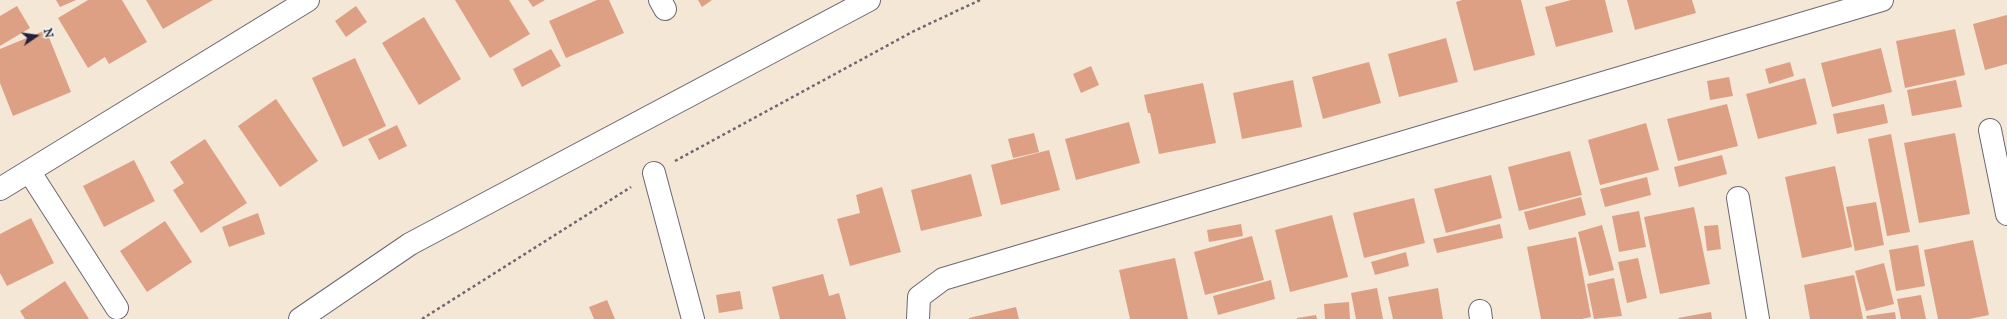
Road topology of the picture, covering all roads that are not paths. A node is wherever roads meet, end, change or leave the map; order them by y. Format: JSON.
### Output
{"nodes":[{"id":1,"x":308,"y":0,"type":"edge"},
{"id":2,"x":869,"y":0,"type":"edge"},
{"id":3,"x":1882,"y":0,"type":"edge"},
{"id":4,"x":1990,"y":130,"type":"dead end"},
{"id":5,"x":28,"y":172,"type":"junction"},
{"id":6,"x":654,"y":173,"type":"road end"},
{"id":7,"x":0,"y":189,"type":"edge"},
{"id":8,"x":1738,"y":198,"type":"dead end"},
{"id":9,"x":2007,"y":214,"type":"edge"},
{"id":10,"x":117,"y":308,"type":"dead end"},
{"id":11,"x":300,"y":319,"type":"edge"},
{"id":12,"x":693,"y":319,"type":"edge"},
{"id":13,"x":918,"y":319,"type":"edge"},
{"id":14,"x":1758,"y":319,"type":"edge"}],
"edges":[{"from":1,"to":5,"type":"street"},
{"from":2,"to":11,"type":"street"},
{"from":3,"to":13,"type":"street"},
{"from":4,"to":9,"type":"street"},
{"from":5,"to":7,"type":"street"},
{"from":5,"to":10,"type":"street"},
{"from":6,"to":12,"type":"street"},
{"from":8,"to":14,"type":"street"}]}
